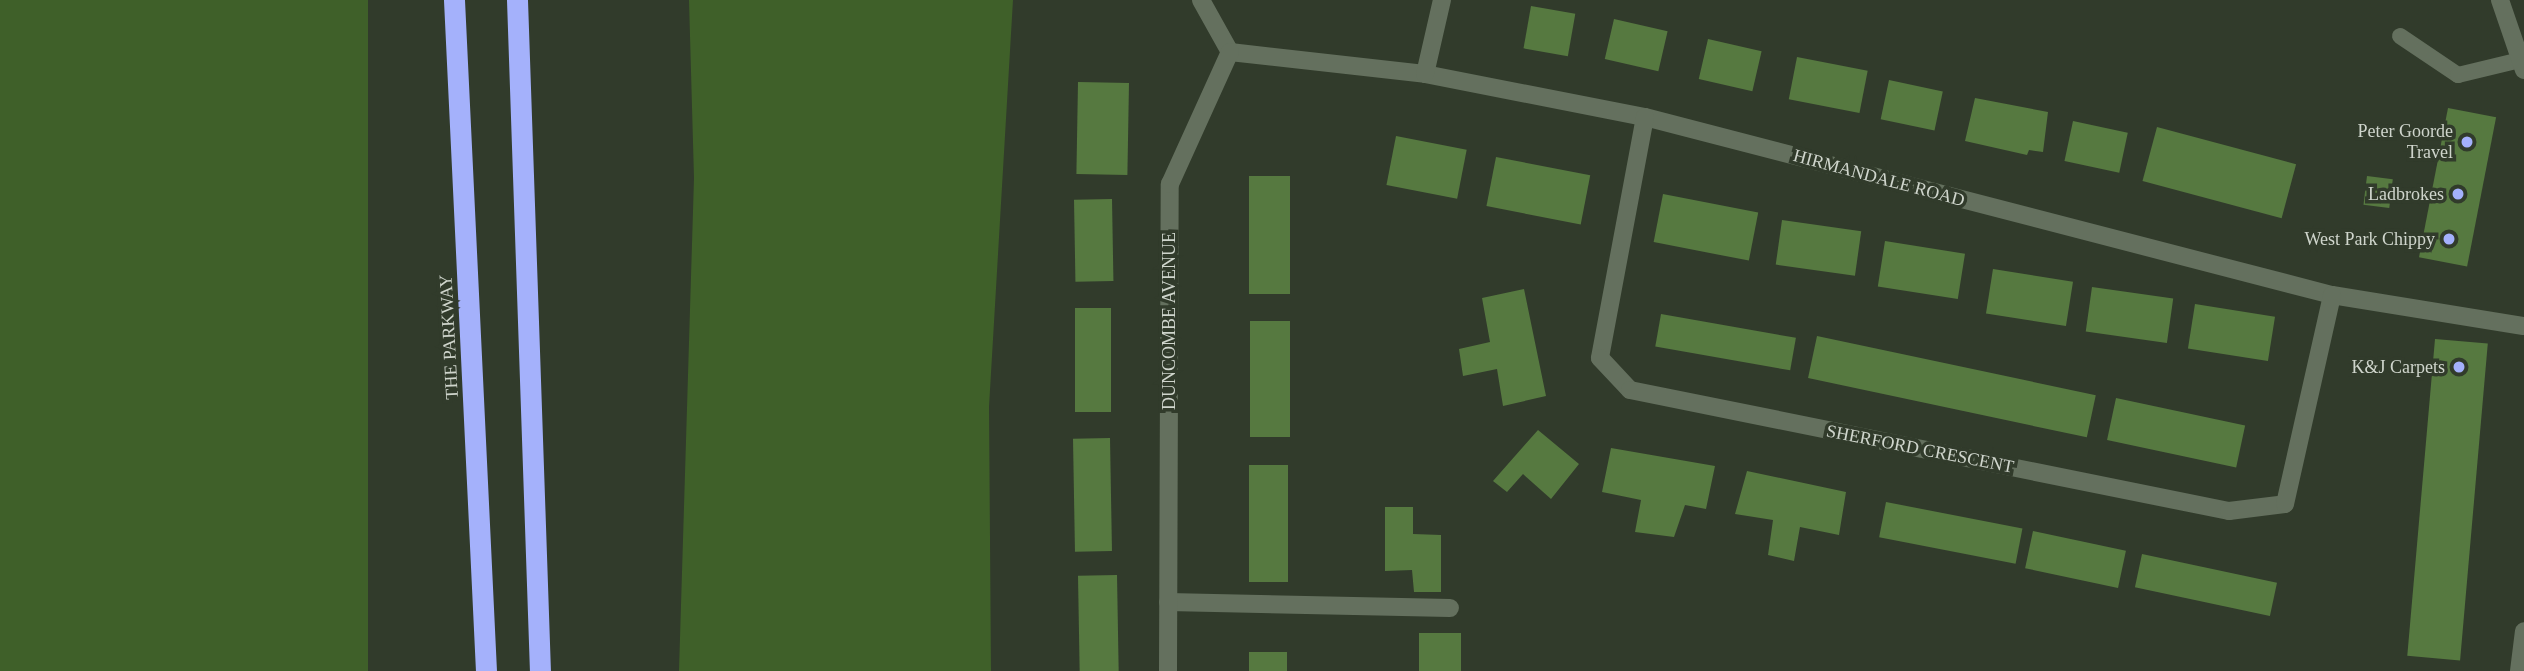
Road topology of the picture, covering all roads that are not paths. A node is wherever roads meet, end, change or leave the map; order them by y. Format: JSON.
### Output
{"nodes":[{"id":1,"x":444,"y":0,"type":"edge"},
{"id":2,"x":454,"y":0,"type":"edge"},
{"id":3,"x":517,"y":0,"type":"edge"},
{"id":4,"x":1201,"y":0,"type":"edge"},
{"id":5,"x":1442,"y":0,"type":"edge"},
{"id":6,"x":2500,"y":0,"type":"edge"},
{"id":7,"x":2400,"y":36,"type":"dead end"},
{"id":8,"x":1230,"y":52,"type":"junction"},
{"id":9,"x":2523,"y":63,"type":"edge"},
{"id":10,"x":1425,"y":74,"type":"junction"},
{"id":11,"x":459,"y":95,"type":"junction"},
{"id":12,"x":1645,"y":117,"type":"junction"},
{"id":13,"x":2332,"y":295,"type":"junction"},
{"id":14,"x":2524,"y":326,"type":"edge"},
{"id":15,"x":1168,"y":602,"type":"junction"},
{"id":16,"x":1450,"y":608,"type":"dead end"},
{"id":17,"x":2524,"y":631,"type":"edge"},
{"id":18,"x":486,"y":671,"type":"edge"},
{"id":19,"x":540,"y":671,"type":"edge"},
{"id":20,"x":1168,"y":671,"type":"edge"},
{"id":21,"x":2519,"y":671,"type":"edge"}],
"edges":[{"from":1,"to":11,"type":"highway"},
{"from":2,"to":11,"type":"highway","name":"THE PARKWAY"},
{"from":3,"to":19,"type":"highway"},
{"from":4,"to":8,"type":"street"},
{"from":5,"to":10,"type":"street"},
{"from":6,"to":9,"type":"street"},
{"from":7,"to":9,"type":"lane"},
{"from":8,"to":10,"type":"street","name":"HIRMANDALE ROAD"},
{"from":8,"to":15,"type":"street","name":"DUNCOMBE AVENUE"},
{"from":10,"to":12,"type":"street","name":"HIRMANDALE ROAD"},
{"from":11,"to":18,"type":"highway","name":"THE PARKWAY"},
{"from":12,"to":13,"type":"street","name":"HIRMANDALE ROAD"},
{"from":12,"to":13,"type":"street","name":"SHERFORD CRESCENT"},
{"from":13,"to":14,"type":"street","name":"HIRMANDALE ROAD"},
{"from":15,"to":16,"type":"street"},
{"from":15,"to":20,"type":"street","name":"DUNCOMBE AVENUE"},
{"from":17,"to":21,"type":"street"}]}
